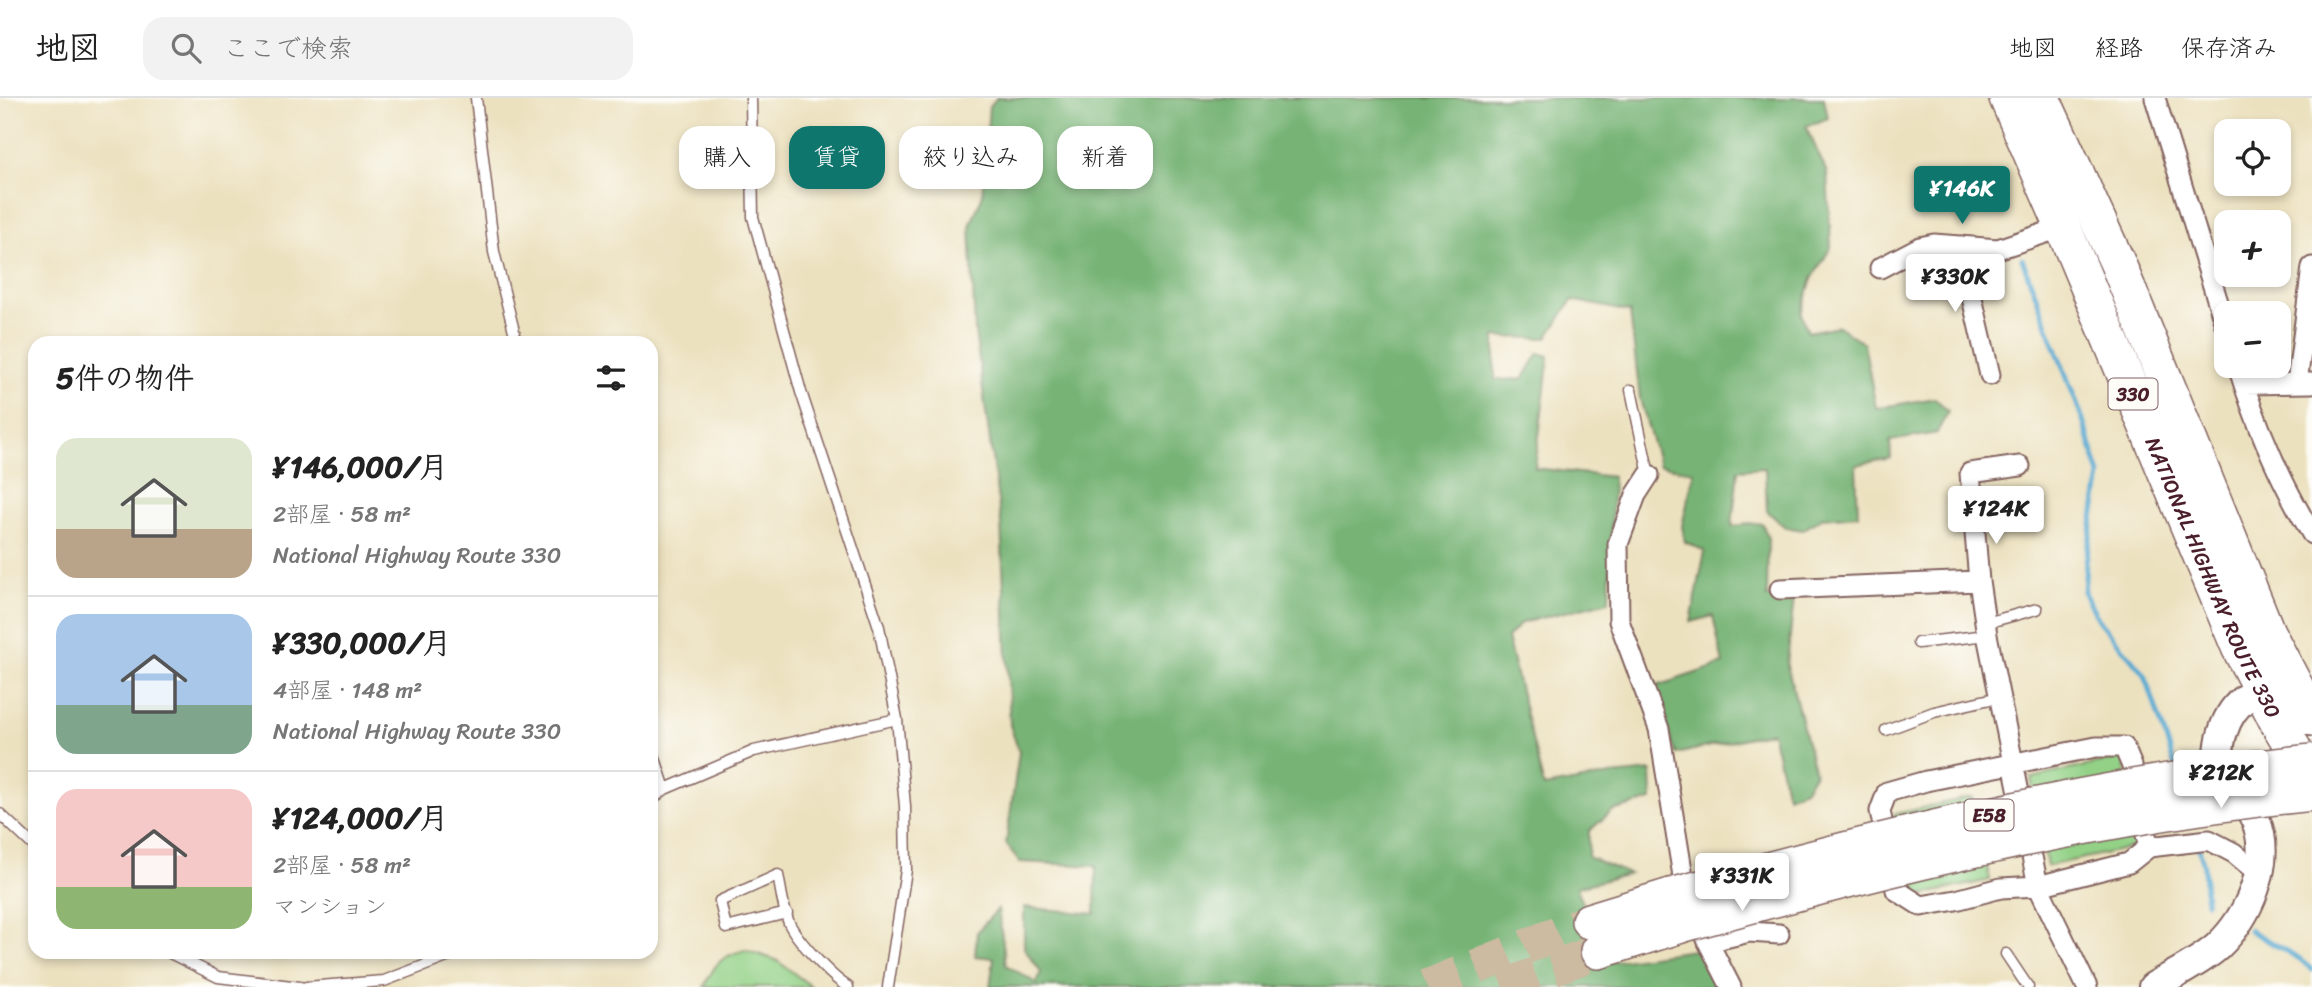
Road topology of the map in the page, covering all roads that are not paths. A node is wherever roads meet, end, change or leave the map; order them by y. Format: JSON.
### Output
{"nodes":[{"id":1,"x":476,"y":98,"type":"edge"},
{"id":2,"x":751,"y":98,"type":"edge"},
{"id":3,"x":2007,"y":98,"type":"edge"},
{"id":4,"x":2042,"y":98,"type":"edge"},
{"id":5,"x":2155,"y":98,"type":"edge"},
{"id":6,"x":2063,"y":227,"type":"junction"},
{"id":7,"x":1962,"y":246,"type":"junction"},
{"id":8,"x":2312,"y":267,"type":"edge"},
{"id":9,"x":1880,"y":268,"type":"dead end"},
{"id":10,"x":2218,"y":301,"type":"edge"},
{"id":11,"x":515,"y":336,"type":"edge"},
{"id":12,"x":1990,"y":374,"type":"dead end"},
{"id":13,"x":2242,"y":378,"type":"edge"},
{"id":14,"x":2265,"y":378,"type":"edge"},
{"id":15,"x":2305,"y":383,"type":"edge"},
{"id":16,"x":1631,"y":390,"type":"dead end"},
{"id":17,"x":2020,"y":466,"type":"dead end"},
{"id":18,"x":1649,"y":475,"type":"joint"},
{"id":19,"x":2312,"y":534,"type":"edge"},
{"id":20,"x":1979,"y":581,"type":"junction"},
{"id":21,"x":1780,"y":589,"type":"dead end"},
{"id":22,"x":2037,"y":609,"type":"dead end"},
{"id":23,"x":1987,"y":629,"type":"junction"},
{"id":24,"x":1919,"y":643,"type":"dead end"},
{"id":25,"x":2275,"y":682,"type":"junction"},
{"id":26,"x":1999,"y":697,"type":"junction"},
{"id":27,"x":2312,"y":718,"type":"edge"},
{"id":28,"x":897,"y":719,"type":"junction"},
{"id":29,"x":1886,"y":730,"type":"dead end"},
{"id":30,"x":2312,"y":762,"type":"edge"},
{"id":31,"x":2012,"y":764,"type":"junction"},
{"id":32,"x":658,"y":768,"type":"edge"},
{"id":33,"x":2312,"y":780,"type":"edge"},
{"id":34,"x":665,"y":789,"type":"junction"},
{"id":35,"x":2312,"y":793,"type":"edge"},
{"id":36,"x":658,"y":794,"type":"edge"},
{"id":37,"x":0,"y":814,"type":"edge"},
{"id":38,"x":28,"y":840,"type":"edge"},
{"id":39,"x":2149,"y":847,"type":"junction"},
{"id":40,"x":2259,"y":874,"type":"junction"},
{"id":41,"x":2038,"y":886,"type":"junction"},
{"id":42,"x":787,"y":913,"type":"junction"},
{"id":43,"x":1687,"y":921,"type":"junction"},
{"id":44,"x":1779,"y":934,"type":"dead end"},
{"id":45,"x":1594,"y":936,"type":"tunnel mouth"},
{"id":46,"x":2006,"y":954,"type":"dead end"},
{"id":47,"x":179,"y":959,"type":"edge"},
{"id":48,"x":442,"y":959,"type":"edge"},
{"id":49,"x":217,"y":982,"type":"edge"},
{"id":50,"x":300,"y":987,"type":"edge"},
{"id":51,"x":306,"y":987,"type":"edge"},
{"id":52,"x":848,"y":987,"type":"edge"},
{"id":53,"x":888,"y":987,"type":"edge"},
{"id":54,"x":1731,"y":987,"type":"edge"},
{"id":55,"x":2028,"y":987,"type":"edge"},
{"id":56,"x":2087,"y":987,"type":"edge"},
{"id":57,"x":2154,"y":987,"type":"edge"}],
"edges":[{"from":1,"to":11,"type":"lane"},
{"from":2,"to":28,"type":"lane"},
{"from":3,"to":6,"type":"highway","name":"NATIONAL HIGHWAY ROUTE 330","number":"330"},
{"from":4,"to":25,"type":"highway","name":"NATIONAL HIGHWAY ROUTE 330","number":"330"},
{"from":5,"to":10,"type":"street"},
{"from":6,"to":7,"type":"street"},
{"from":6,"to":25,"type":"highway","name":"NATIONAL HIGHWAY ROUTE 330","number":"330"},
{"from":7,"to":9,"type":"street"},
{"from":7,"to":12,"type":"street"},
{"from":8,"to":15,"type":"street"},
{"from":13,"to":19,"type":"street"},
{"from":14,"to":15,"type":"street"},
{"from":16,"to":18,"type":"lane"},
{"from":17,"to":20,"type":"street"},
{"from":18,"to":43,"type":"street"},
{"from":20,"to":21,"type":"street"},
{"from":20,"to":23,"type":"street"},
{"from":22,"to":23,"type":"lane"},
{"from":23,"to":24,"type":"lane"},
{"from":23,"to":26,"type":"street"},
{"from":25,"to":27,"type":"highway","name":"NATIONAL HIGHWAY ROUTE 330","number":"330"},
{"from":25,"to":33,"type":"highway","name":"NATIONAL HIGHWAY ROUTE 330","number":"330"},
{"from":25,"to":40,"type":"street"},
{"from":26,"to":29,"type":"lane"},
{"from":26,"to":31,"type":"street"},
{"from":28,"to":34,"type":"lane"},
{"from":28,"to":53,"type":"lane"},
{"from":30,"to":43,"type":"highway","number":"E58","bridge":true},
{"from":31,"to":39,"type":"street"},
{"from":31,"to":41,"type":"street"},
{"from":31,"to":41,"type":"street"},
{"from":32,"to":34,"type":"lane"},
{"from":34,"to":36,"type":"lane"},
{"from":35,"to":43,"type":"highway","number":"E58","bridge":true},
{"from":37,"to":38,"type":"lane"},
{"from":39,"to":40,"type":"street"},
{"from":39,"to":41,"type":"street"},
{"from":40,"to":57,"type":"street"},
{"from":41,"to":56,"type":"street"},
{"from":42,"to":42,"type":"lane"},
{"from":42,"to":52,"type":"lane"},
{"from":43,"to":44,"type":"street"},
{"from":43,"to":45,"type":"highway","number":"E58"},
{"from":43,"to":54,"type":"street"},
{"from":46,"to":55,"type":"lane"},
{"from":47,"to":49,"type":"lane"},
{"from":48,"to":51,"type":"lane"},
{"from":49,"to":50,"type":"lane"}]}
